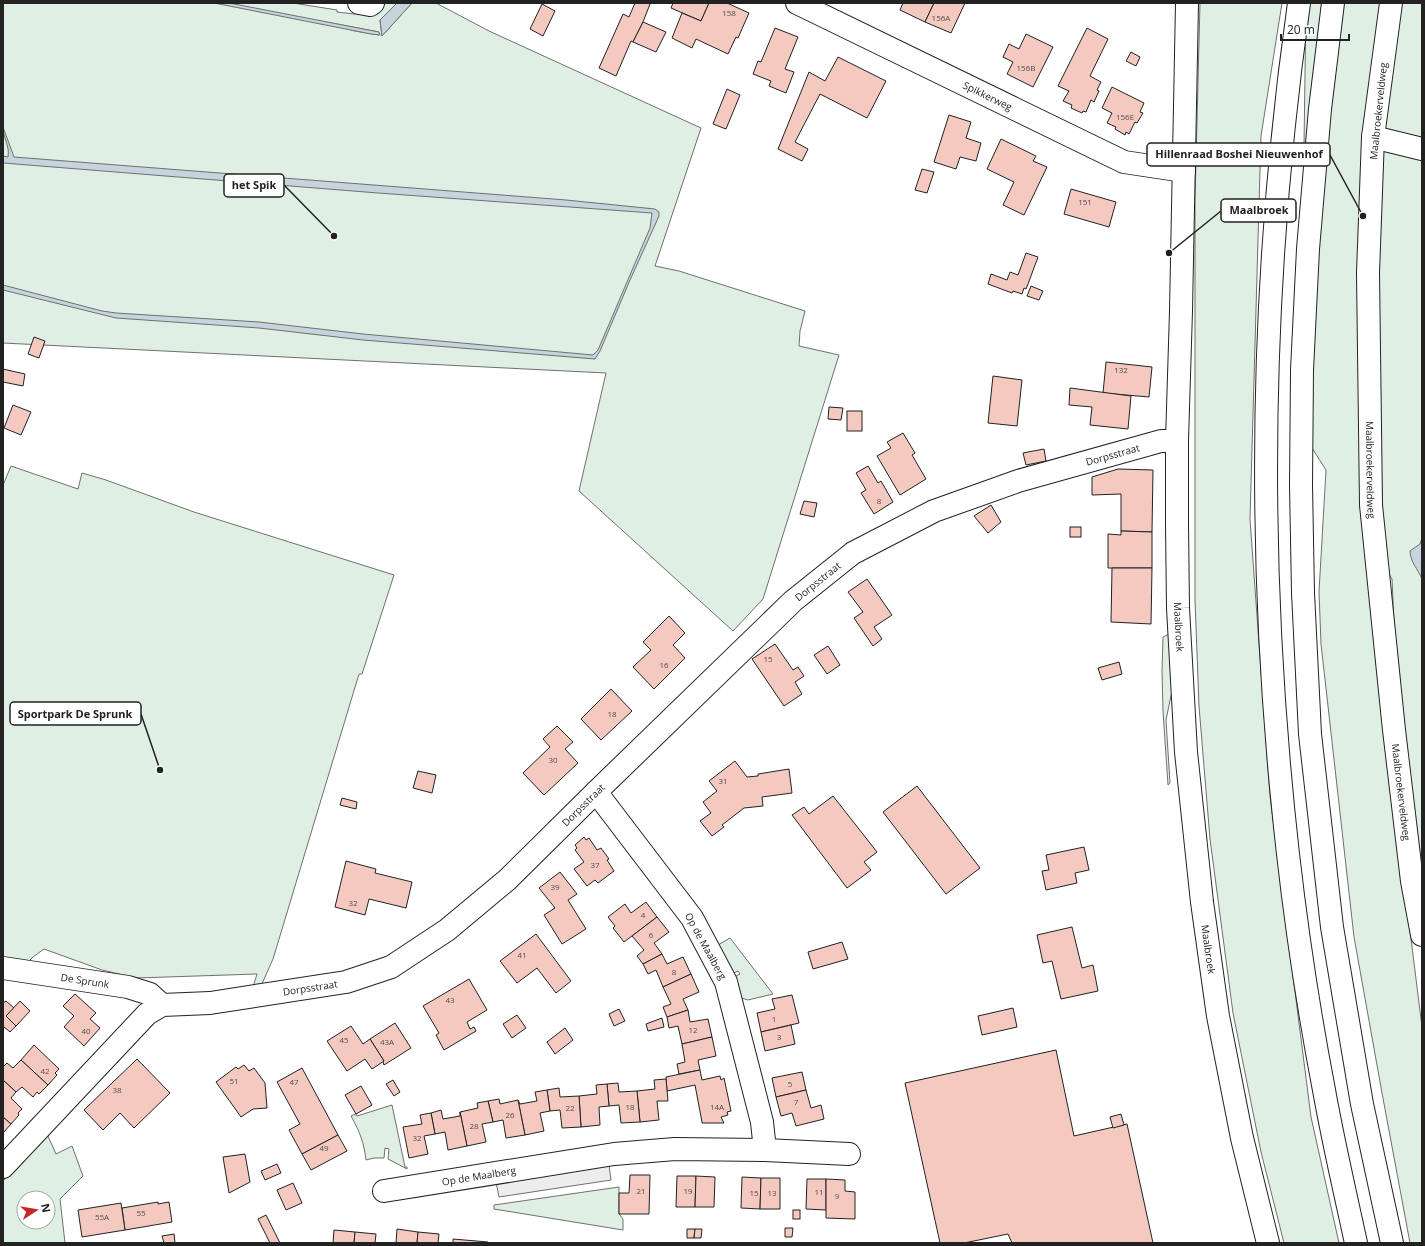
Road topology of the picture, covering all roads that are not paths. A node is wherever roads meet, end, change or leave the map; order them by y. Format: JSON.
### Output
{"nodes":[{"id":1,"x":359,"y":3,"type":"edge"},
{"id":2,"x":373,"y":3,"type":"edge"},
{"id":3,"x":797,"y":3,"type":"edge"},
{"id":4,"x":1187,"y":3,"type":"edge"},
{"id":5,"x":1299,"y":3,"type":"edge"},
{"id":6,"x":1333,"y":3,"type":"edge"},
{"id":7,"x":1391,"y":3,"type":"edge"},
{"id":8,"x":1373,"y":137,"type":"junction"},
{"id":9,"x":1422,"y":149,"type":"edge"},
{"id":10,"x":1184,"y":171,"type":"junction"},
{"id":11,"x":1177,"y":441,"type":"junction"},
{"id":12,"x":596,"y":792,"type":"junction"},
{"id":13,"x":1422,"y":935,"type":"edge"},
{"id":14,"x":3,"y":968,"type":"edge"},
{"id":15,"x":162,"y":1005,"type":"junction"},
{"id":16,"x":765,"y":1150,"type":"junction"},
{"id":17,"x":849,"y":1154,"type":"dead end"},
{"id":18,"x":3,"y":1167,"type":"edge"},
{"id":19,"x":384,"y":1191,"type":"dead end"},
{"id":20,"x":1268,"y":1243,"type":"edge"},
{"id":21,"x":1356,"y":1243,"type":"edge"},
{"id":22,"x":1392,"y":1243,"type":"edge"}],
"edges":[{"from":1,"to":2,"type":"main road"},
{"from":3,"to":10,"type":"main road","name":"Spikkerweg"},
{"from":4,"to":10,"type":"main road","name":"Maalbroek"},
{"from":5,"to":21,"type":"main road"},
{"from":6,"to":22,"type":"main road"},
{"from":7,"to":8,"type":"main road","name":"Maalbroekerveldweg"},
{"from":8,"to":9,"type":"main road"},
{"from":8,"to":13,"type":"main road","name":"Maalbroekerveldweg"},
{"from":10,"to":11,"type":"main road","name":"Maalbroek"},
{"from":11,"to":12,"type":"main road","name":"Dorpsstraat"},
{"from":11,"to":20,"type":"main road","name":"Maalbroek"},
{"from":12,"to":15,"type":"main road","name":"Dorpsstraat"},
{"from":12,"to":16,"type":"main road","name":"Op de Maalberg"},
{"from":14,"to":15,"type":"main road","name":"De Sprunk"},
{"from":15,"to":18,"type":"main road","name":"Dorpsstraat"},
{"from":16,"to":17,"type":"main road","name":"Op de Maalberg"},
{"from":16,"to":19,"type":"main road","name":"Op de Maalberg"}]}
